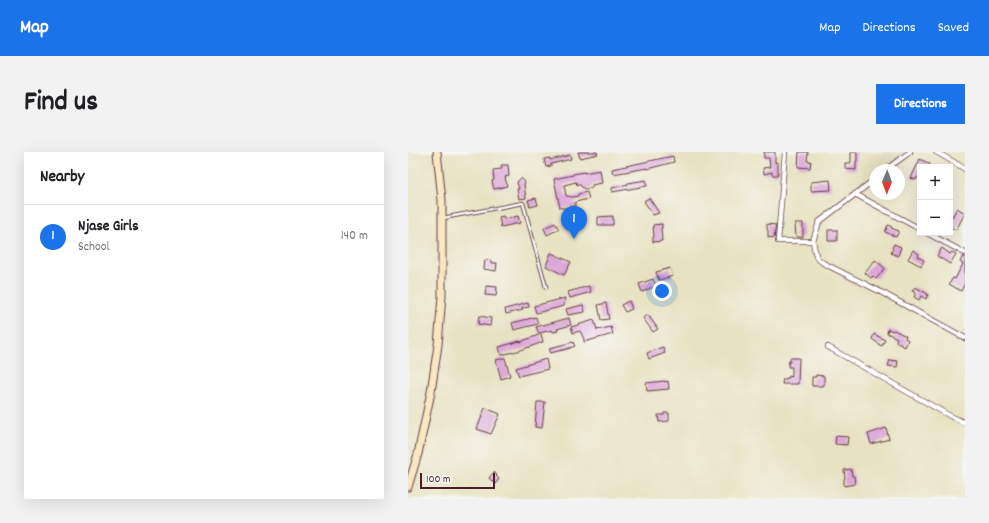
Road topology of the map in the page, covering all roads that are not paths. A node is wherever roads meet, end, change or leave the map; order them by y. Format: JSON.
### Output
{"nodes":[{"id":1,"x":437,"y":152,"type":"edge"},
{"id":2,"x":785,"y":152,"type":"edge"},
{"id":3,"x":910,"y":152,"type":"edge"},
{"id":4,"x":936,"y":152,"type":"edge"},
{"id":5,"x":893,"y":164,"type":"edge"},
{"id":6,"x":965,"y":169,"type":"edge"},
{"id":7,"x":869,"y":184,"type":"edge"},
{"id":8,"x":855,"y":194,"type":"junction"},
{"id":9,"x":443,"y":219,"type":"junction"},
{"id":10,"x":917,"y":227,"type":"edge"},
{"id":11,"x":932,"y":236,"type":"edge"},
{"id":12,"x":813,"y":241,"type":"junction"},
{"id":13,"x":965,"y":253,"type":"edge"},
{"id":14,"x":546,"y":287,"type":"dead end"},
{"id":15,"x":965,"y":338,"type":"edge"},
{"id":16,"x":828,"y":347,"type":"dead end"},
{"id":17,"x":965,"y":423,"type":"edge"},
{"id":18,"x":408,"y":487,"type":"edge"}],
"edges":[{"from":1,"to":9,"type":"main road"},
{"from":2,"to":12,"type":"street"},
{"from":3,"to":5,"type":"street"},
{"from":4,"to":6,"type":"street"},
{"from":7,"to":8,"type":"street"},
{"from":8,"to":10,"type":"street"},
{"from":8,"to":12,"type":"street"},
{"from":9,"to":14,"type":"lane"},
{"from":9,"to":18,"type":"main road"},
{"from":11,"to":13,"type":"street"},
{"from":12,"to":15,"type":"street"},
{"from":16,"to":17,"type":"street"}]}
